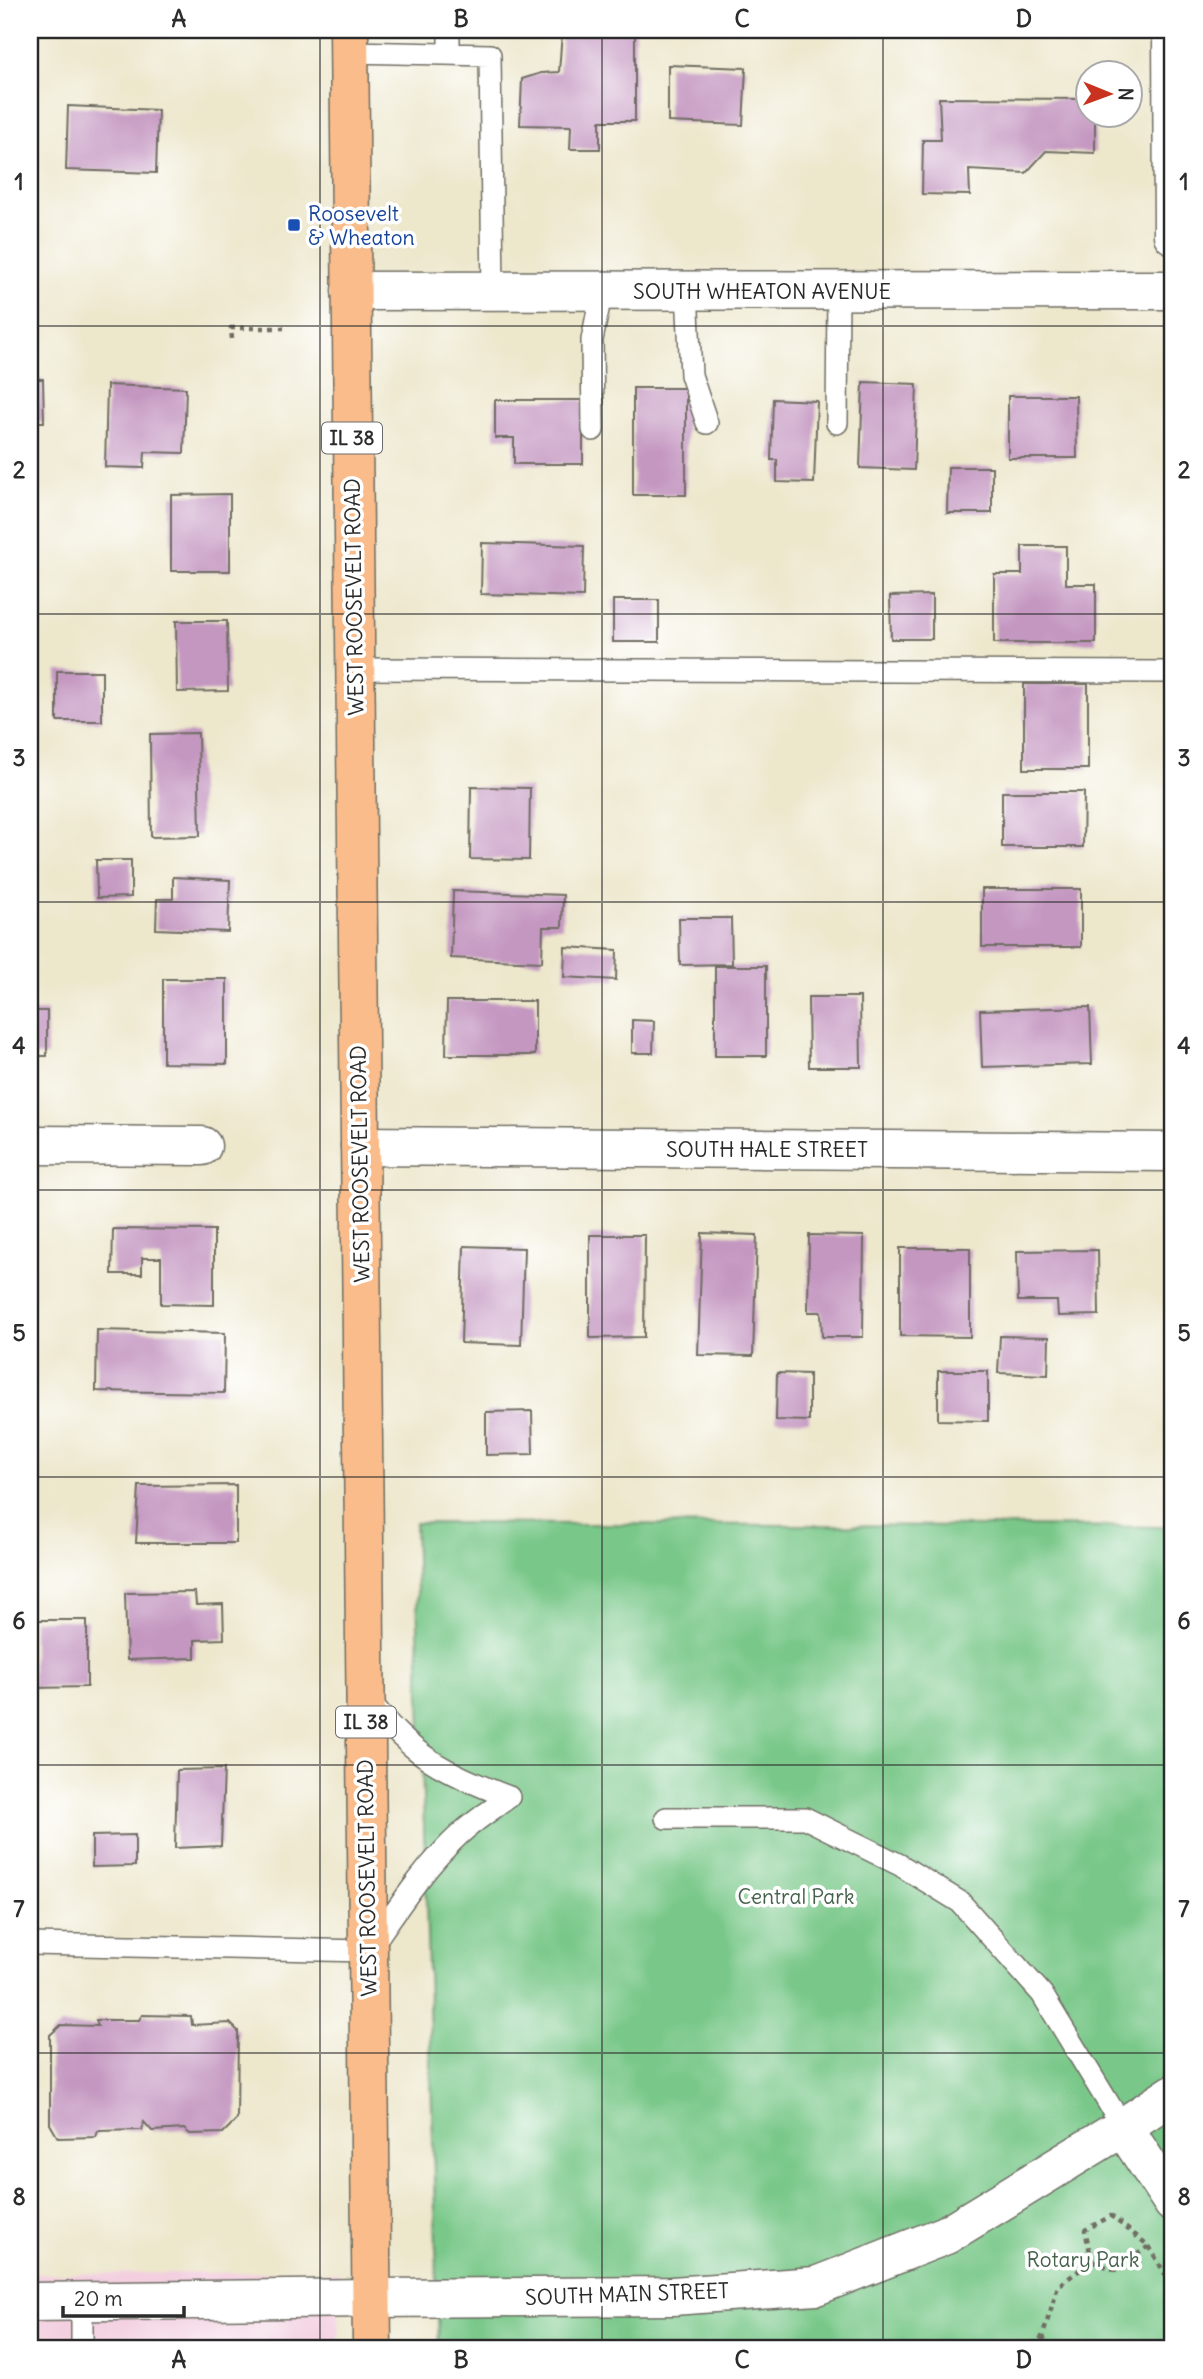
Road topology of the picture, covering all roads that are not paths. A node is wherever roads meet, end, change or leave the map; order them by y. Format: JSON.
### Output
{"nodes":[{"id":1,"x":449,"y":30,"type":"edge"},
{"id":2,"x":1172,"y":30,"type":"edge"},
{"id":3,"x":349,"y":41,"type":"edge"},
{"id":4,"x":449,"y":54,"type":"junction"},
{"id":5,"x":1173,"y":235,"type":"edge"},
{"id":6,"x":493,"y":290,"type":"junction"},
{"id":7,"x":602,"y":290,"type":"junction"},
{"id":8,"x":687,"y":290,"type":"junction"},
{"id":9,"x":838,"y":290,"type":"junction"},
{"id":10,"x":1173,"y":290,"type":"edge"},
{"id":11,"x":351,"y":291,"type":"junction"},
{"id":12,"x":707,"y":423,"type":"dead end"},
{"id":13,"x":838,"y":423,"type":"dead end"},
{"id":14,"x":593,"y":430,"type":"dead end"},
{"id":15,"x":355,"y":669,"type":"junction"},
{"id":16,"x":1173,"y":673,"type":"edge"},
{"id":17,"x":30,"y":1145,"type":"edge"},
{"id":18,"x":202,"y":1146,"type":"dead end"},
{"id":19,"x":360,"y":1146,"type":"junction"},
{"id":20,"x":1173,"y":1152,"type":"edge"},
{"id":21,"x":365,"y":1697,"type":"junction"},
{"id":22,"x":666,"y":1818,"type":"dead end"},
{"id":23,"x":30,"y":1944,"type":"edge"},
{"id":24,"x":368,"y":1951,"type":"junction"},
{"id":25,"x":1173,"y":2094,"type":"edge"},
{"id":26,"x":1123,"y":2127,"type":"junction"},
{"id":27,"x":1173,"y":2203,"type":"edge"},
{"id":28,"x":372,"y":2298,"type":"junction"},
{"id":29,"x":30,"y":2302,"type":"edge"},
{"id":30,"x":82,"y":2302,"type":"junction"},
{"id":31,"x":82,"y":2349,"type":"edge"},
{"id":32,"x":372,"y":2349,"type":"edge"}],
"edges":[{"from":1,"to":4,"type":"lane"},
{"from":2,"to":5,"type":"street"},
{"from":3,"to":4,"type":"lane"},
{"from":3,"to":11,"type":"main road","name":"WEST ROOSEVELT ROAD","number":"IL 38"},
{"from":4,"to":6,"type":"lane"},
{"from":6,"to":7,"type":"street","name":"SOUTH WHEATON AVENUE"},
{"from":6,"to":11,"type":"street","name":"SOUTH WHEATON AVENUE"},
{"from":7,"to":8,"type":"street","name":"SOUTH WHEATON AVENUE"},
{"from":7,"to":14,"type":"lane"},
{"from":8,"to":9,"type":"street","name":"SOUTH WHEATON AVENUE"},
{"from":8,"to":12,"type":"lane"},
{"from":9,"to":10,"type":"street","name":"SOUTH WHEATON AVENUE"},
{"from":9,"to":13,"type":"lane"},
{"from":11,"to":15,"type":"main road","name":"WEST ROOSEVELT ROAD","number":"IL 38"},
{"from":15,"to":16,"type":"lane"},
{"from":15,"to":19,"type":"main road","name":"WEST ROOSEVELT ROAD","number":"IL 38"},
{"from":17,"to":18,"type":"street"},
{"from":19,"to":20,"type":"street","name":"SOUTH HALE STREET"},
{"from":19,"to":21,"type":"main road","name":"WEST ROOSEVELT ROAD","number":"IL 38"},
{"from":21,"to":24,"type":"main road","name":"WEST ROOSEVELT ROAD","number":"IL 38"},
{"from":21,"to":24,"type":"lane"},
{"from":22,"to":26,"type":"lane"},
{"from":23,"to":24,"type":"lane"},
{"from":24,"to":28,"type":"main road","name":"WEST ROOSEVELT ROAD","number":"IL 38"},
{"from":25,"to":26,"type":"street","name":"SOUTH MAIN STREET"},
{"from":26,"to":27,"type":"street"},
{"from":26,"to":28,"type":"street","name":"SOUTH MAIN STREET"},
{"from":28,"to":30,"type":"street","name":"SOUTH MAIN STREET"},
{"from":28,"to":32,"type":"main road","number":"IL 38"},
{"from":29,"to":30,"type":"street","name":"SOUTH MAIN STREET"},
{"from":30,"to":31,"type":"lane"}]}
